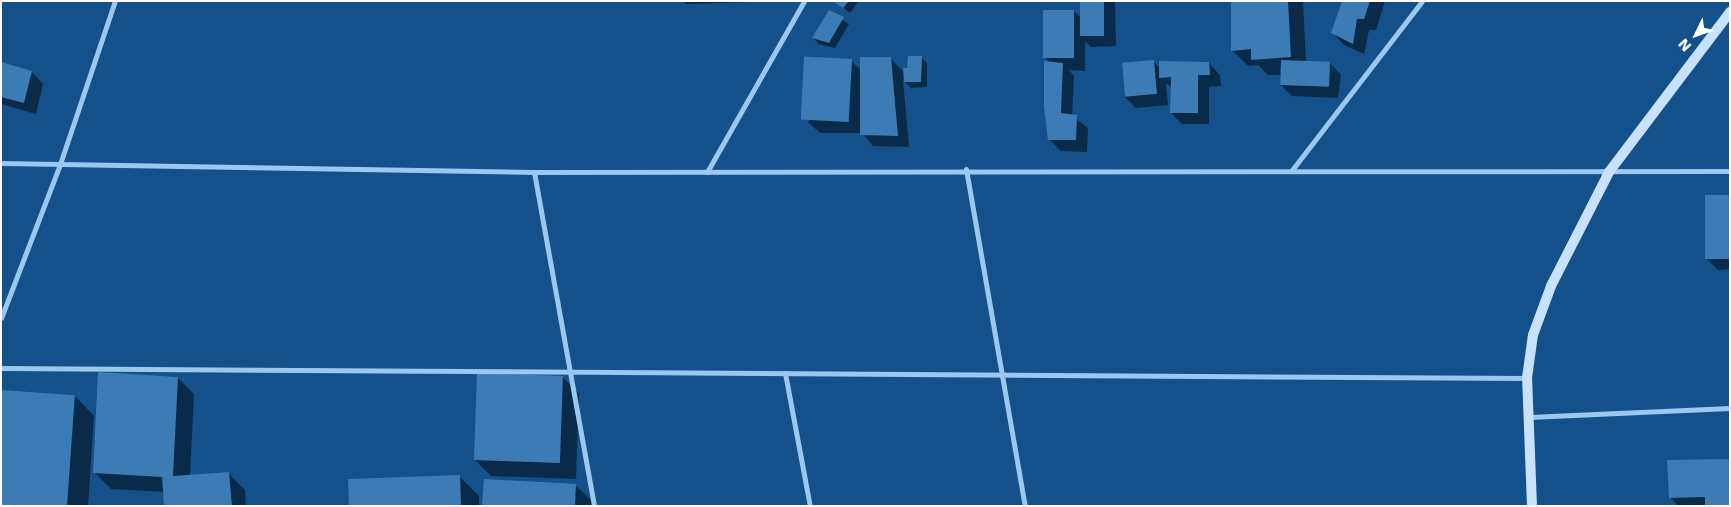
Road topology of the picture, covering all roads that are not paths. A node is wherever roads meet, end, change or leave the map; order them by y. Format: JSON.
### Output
{"nodes":[{"id":1,"x":115,"y":1,"type":"edge"},
{"id":2,"x":804,"y":1,"type":"edge"},
{"id":3,"x":1422,"y":1,"type":"edge"},
{"id":4,"x":1730,"y":12,"type":"edge"},
{"id":5,"x":1,"y":163,"type":"edge"},
{"id":6,"x":60,"y":164,"type":"junction"},
{"id":7,"x":966,"y":170,"type":"junction"},
{"id":8,"x":1292,"y":170,"type":"junction"},
{"id":9,"x":1730,"y":171,"type":"edge"},
{"id":10,"x":534,"y":172,"type":"junction"},
{"id":11,"x":707,"y":172,"type":"junction"},
{"id":12,"x":1609,"y":172,"type":"junction"},
{"id":13,"x":1,"y":318,"type":"edge"},
{"id":14,"x":1,"y":368,"type":"edge"},
{"id":15,"x":570,"y":371,"type":"junction"},
{"id":16,"x":785,"y":373,"type":"junction"},
{"id":17,"x":1001,"y":374,"type":"junction"},
{"id":18,"x":1527,"y":378,"type":"junction"},
{"id":19,"x":1730,"y":408,"type":"edge"},
{"id":20,"x":1529,"y":417,"type":"junction"},
{"id":21,"x":594,"y":506,"type":"edge"},
{"id":22,"x":810,"y":506,"type":"edge"},
{"id":23,"x":1025,"y":506,"type":"edge"},
{"id":24,"x":1532,"y":506,"type":"edge"}],
"edges":[{"from":1,"to":6,"type":"street"},
{"from":2,"to":11,"type":"street"},
{"from":3,"to":8,"type":"street"},
{"from":4,"to":12,"type":"main road"},
{"from":5,"to":6,"type":"street"},
{"from":6,"to":10,"type":"street"},
{"from":6,"to":13,"type":"street"},
{"from":7,"to":8,"type":"street"},
{"from":7,"to":11,"type":"street"},
{"from":7,"to":17,"type":"street"},
{"from":8,"to":12,"type":"street"},
{"from":9,"to":12,"type":"street"},
{"from":10,"to":11,"type":"street"},
{"from":10,"to":15,"type":"street"},
{"from":12,"to":18,"type":"main road"},
{"from":14,"to":15,"type":"street"},
{"from":15,"to":16,"type":"street"},
{"from":15,"to":21,"type":"street"},
{"from":16,"to":17,"type":"street"},
{"from":16,"to":22,"type":"street"},
{"from":17,"to":18,"type":"street"},
{"from":17,"to":23,"type":"street"},
{"from":18,"to":20,"type":"main road"},
{"from":19,"to":20,"type":"street"},
{"from":20,"to":24,"type":"main road"}]}
